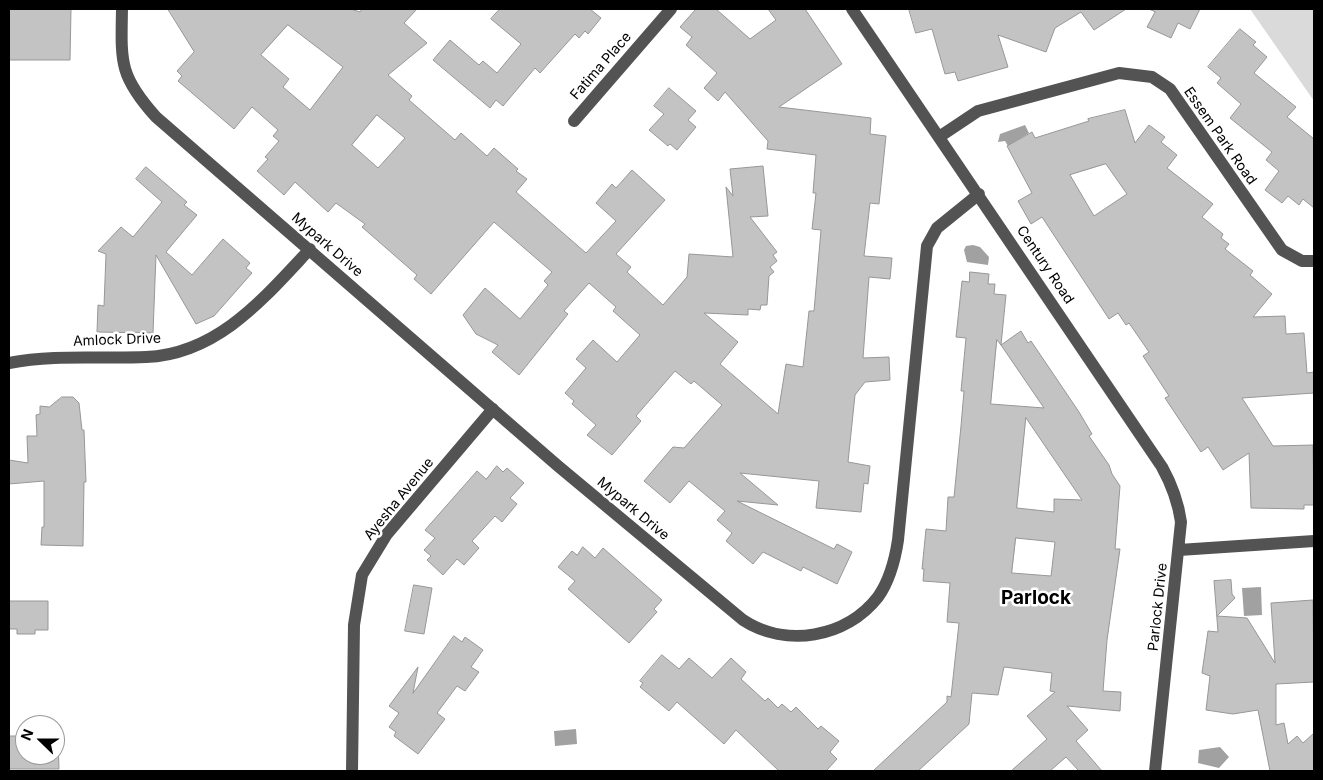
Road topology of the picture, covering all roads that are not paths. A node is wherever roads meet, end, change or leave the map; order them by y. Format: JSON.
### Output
{"nodes":[{"id":1,"x":122,"y":9,"type":"edge"},
{"id":2,"x":671,"y":9,"type":"edge"},
{"id":3,"x":852,"y":9,"type":"edge"},
{"id":4,"x":574,"y":121,"type":"dead end"},
{"id":5,"x":940,"y":137,"type":"junction"},
{"id":6,"x":979,"y":194,"type":"junction"},
{"id":7,"x":310,"y":249,"type":"junction"},
{"id":8,"x":1314,"y":261,"type":"edge"},
{"id":9,"x":9,"y":364,"type":"edge"},
{"id":10,"x":493,"y":409,"type":"junction"},
{"id":11,"x":1314,"y":541,"type":"edge"},
{"id":12,"x":1179,"y":550,"type":"junction"},
{"id":13,"x":352,"y":771,"type":"edge"},
{"id":14,"x":1155,"y":771,"type":"edge"}],
"edges":[{"from":1,"to":7,"type":"street","name":"Mypark Drive"},
{"from":2,"to":4,"type":"street","name":"Fatima Place"},
{"from":3,"to":5,"type":"street","name":"Century Road"},
{"from":5,"to":6,"type":"street","name":"Century Road"},
{"from":5,"to":8,"type":"street","name":"Essem Park Road"},
{"from":6,"to":10,"type":"street","name":"Mypark Drive"},
{"from":6,"to":12,"type":"street","name":"Century Road"},
{"from":7,"to":9,"type":"street","name":"Amlock Drive"},
{"from":7,"to":10,"type":"street","name":"Mypark Drive"},
{"from":10,"to":13,"type":"street","name":"Ayesha Avenue"},
{"from":11,"to":12,"type":"street","name":"Parlock Drive"},
{"from":12,"to":14,"type":"street","name":"Parlock Drive"}]}
